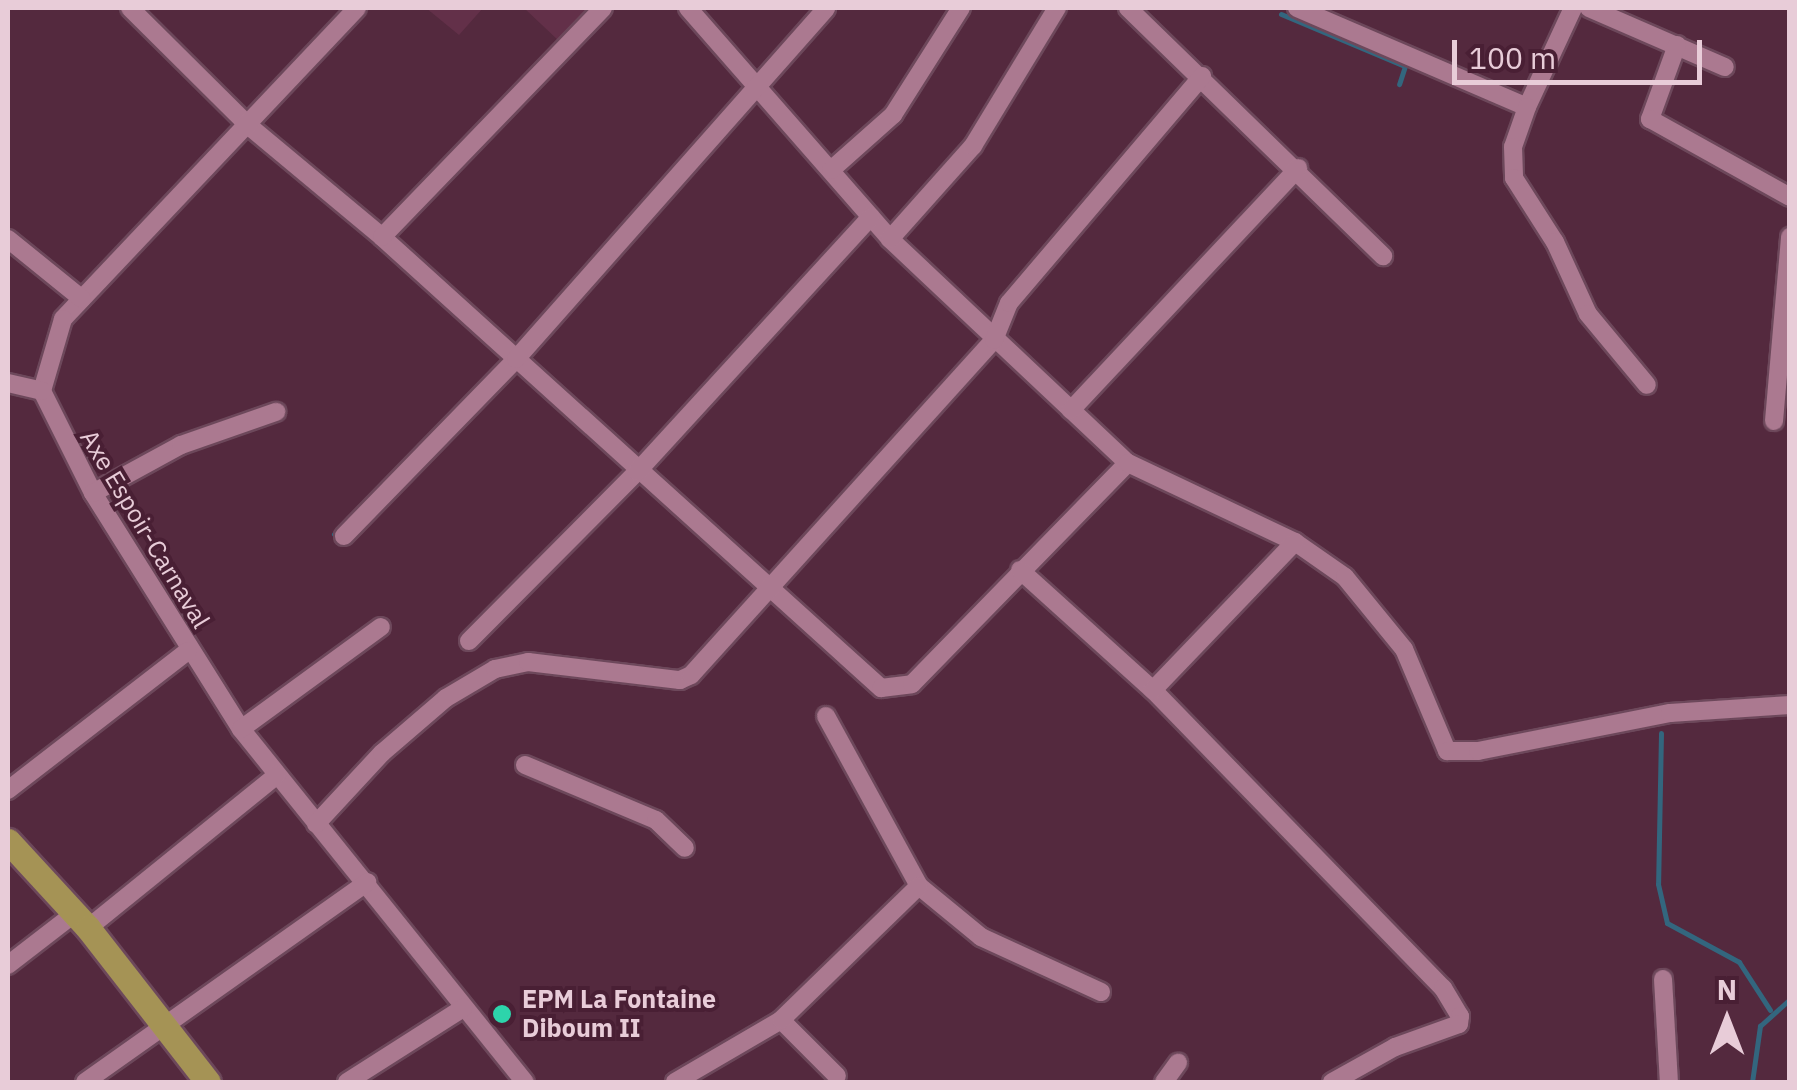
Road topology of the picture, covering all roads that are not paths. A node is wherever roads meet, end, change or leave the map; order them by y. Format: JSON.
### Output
{"nodes":[{"id":1,"x":130,"y":8,"type":"edge"},
{"id":2,"x":357,"y":8,"type":"edge"},
{"id":3,"x":603,"y":8,"type":"edge"},
{"id":4,"x":688,"y":8,"type":"edge"},
{"id":5,"x":826,"y":8,"type":"edge"},
{"id":6,"x":960,"y":8,"type":"edge"},
{"id":7,"x":1057,"y":8,"type":"edge"},
{"id":8,"x":1128,"y":8,"type":"edge"},
{"id":9,"x":1297,"y":8,"type":"edge"},
{"id":10,"x":1573,"y":8,"type":"edge"},
{"id":11,"x":1590,"y":8,"type":"edge"},
{"id":12,"x":1676,"y":46,"type":"junction"},
{"id":13,"x":1726,"y":67,"type":"dead end"},
{"id":14,"x":1202,"y":76,"type":"junction"},
{"id":15,"x":756,"y":92,"type":"junction"},
{"id":16,"x":1527,"y":107,"type":"junction"},
{"id":17,"x":249,"y":126,"type":"junction"},
{"id":18,"x":1298,"y":168,"type":"junction"},
{"id":19,"x":832,"y":170,"type":"junction"},
{"id":20,"x":1790,"y":197,"type":"edge"},
{"id":21,"x":870,"y":216,"type":"junction"},
{"id":22,"x":1790,"y":236,"type":"edge"},
{"id":23,"x":382,"y":237,"type":"junction"},
{"id":24,"x":8,"y":239,"type":"edge"},
{"id":25,"x":890,"y":239,"type":"junction"},
{"id":26,"x":1383,"y":256,"type":"dead end"},
{"id":27,"x":82,"y":299,"type":"junction"},
{"id":28,"x":994,"y":340,"type":"junction"},
{"id":29,"x":516,"y":359,"type":"junction"},
{"id":30,"x":8,"y":384,"type":"edge"},
{"id":31,"x":1648,"y":385,"type":"dead end"},
{"id":32,"x":42,"y":391,"type":"junction"},
{"id":33,"x":1071,"y":410,"type":"junction"},
{"id":34,"x":276,"y":412,"type":"dead end"},
{"id":35,"x":1774,"y":421,"type":"dead end"},
{"id":36,"x":1128,"y":463,"type":"junction"},
{"id":37,"x":637,"y":472,"type":"junction"},
{"id":38,"x":92,"y":493,"type":"junction"},
{"id":39,"x":344,"y":536,"type":"dead end"},
{"id":40,"x":1295,"y":542,"type":"junction"},
{"id":41,"x":1020,"y":570,"type":"junction"},
{"id":42,"x":772,"y":590,"type":"junction"},
{"id":43,"x":381,"y":628,"type":"dead end"},
{"id":44,"x":469,"y":641,"type":"dead end"},
{"id":45,"x":188,"y":651,"type":"junction"},
{"id":46,"x":1153,"y":690,"type":"junction"},
{"id":47,"x":1790,"y":705,"type":"edge"},
{"id":48,"x":826,"y":716,"type":"dead end"},
{"id":49,"x":241,"y":729,"type":"junction"},
{"id":50,"x":526,"y":765,"type":"dead end"},
{"id":51,"x":277,"y":775,"type":"junction"},
{"id":52,"x":8,"y":790,"type":"edge"},
{"id":53,"x":316,"y":824,"type":"junction"},
{"id":54,"x":8,"y":841,"type":"edge"},
{"id":55,"x":686,"y":848,"type":"dead end"},
{"id":56,"x":367,"y":882,"type":"junction"},
{"id":57,"x":919,"y":886,"type":"junction"},
{"id":58,"x":81,"y":921,"type":"junction"},
{"id":59,"x":8,"y":965,"type":"edge"},
{"id":60,"x":1663,"y":979,"type":"dead end"},
{"id":61,"x":1101,"y":992,"type":"dead end"},
{"id":62,"x":463,"y":1008,"type":"junction"},
{"id":63,"x":782,"y":1020,"type":"junction"},
{"id":64,"x":166,"y":1024,"type":"junction"},
{"id":65,"x":1178,"y":1063,"type":"dead end"},
{"id":66,"x":837,"y":1076,"type":"dead end"},
{"id":67,"x":85,"y":1082,"type":"edge"},
{"id":68,"x":208,"y":1082,"type":"edge"},
{"id":69,"x":347,"y":1082,"type":"edge"},
{"id":70,"x":526,"y":1082,"type":"edge"},
{"id":71,"x":675,"y":1082,"type":"edge"},
{"id":72,"x":1164,"y":1082,"type":"edge"},
{"id":73,"x":1332,"y":1082,"type":"edge"},
{"id":74,"x":1669,"y":1082,"type":"edge"}],
"edges":[{"from":1,"to":17,"type":"street"},
{"from":2,"to":17,"type":"street"},
{"from":3,"to":23,"type":"street"},
{"from":4,"to":15,"type":"street"},
{"from":5,"to":15,"type":"street"},
{"from":6,"to":19,"type":"street"},
{"from":7,"to":25,"type":"street"},
{"from":8,"to":14,"type":"street"},
{"from":9,"to":16,"type":"street"},
{"from":10,"to":16,"type":"street"},
{"from":11,"to":12,"type":"street"},
{"from":12,"to":13,"type":"street"},
{"from":12,"to":20,"type":"street"},
{"from":14,"to":18,"type":"street"},
{"from":14,"to":28,"type":"street"},
{"from":15,"to":19,"type":"street"},
{"from":15,"to":29,"type":"street"},
{"from":16,"to":31,"type":"street"},
{"from":17,"to":23,"type":"street"},
{"from":17,"to":27,"type":"street"},
{"from":18,"to":26,"type":"street"},
{"from":18,"to":33,"type":"street"},
{"from":19,"to":21,"type":"street"},
{"from":21,"to":25,"type":"street"},
{"from":21,"to":37,"type":"street"},
{"from":22,"to":35,"type":"street"},
{"from":23,"to":29,"type":"street"},
{"from":24,"to":27,"type":"street"},
{"from":25,"to":28,"type":"street"},
{"from":27,"to":32,"type":"street"},
{"from":28,"to":33,"type":"street"},
{"from":28,"to":42,"type":"street"},
{"from":29,"to":37,"type":"street"},
{"from":29,"to":39,"type":"street"},
{"from":30,"to":32,"type":"street"},
{"from":32,"to":38,"type":"street","name":"Axe Espoir-Carnaval"},
{"from":33,"to":36,"type":"street"},
{"from":34,"to":38,"type":"street"},
{"from":36,"to":40,"type":"street"},
{"from":36,"to":41,"type":"street"},
{"from":37,"to":42,"type":"street"},
{"from":37,"to":44,"type":"street"},
{"from":38,"to":45,"type":"street","name":"Axe Espoir-Carnaval"},
{"from":40,"to":46,"type":"street"},
{"from":40,"to":47,"type":"street"},
{"from":41,"to":42,"type":"street"},
{"from":41,"to":46,"type":"street"},
{"from":42,"to":53,"type":"street"},
{"from":43,"to":49,"type":"street"},
{"from":45,"to":49,"type":"street","name":"Axe Espoir-Carnaval"},
{"from":45,"to":52,"type":"street"},
{"from":46,"to":73,"type":"street"},
{"from":48,"to":57,"type":"street"},
{"from":49,"to":51,"type":"street","name":"Axe Espoir-Carnaval"},
{"from":50,"to":55,"type":"street"},
{"from":51,"to":53,"type":"street","name":"Axe Espoir-Carnaval"},
{"from":51,"to":58,"type":"street"},
{"from":53,"to":56,"type":"street","name":"Axe Espoir-Carnaval"},
{"from":54,"to":58,"type":"main road"},
{"from":56,"to":62,"type":"street","name":"Axe Espoir-Carnaval"},
{"from":56,"to":64,"type":"street"},
{"from":57,"to":61,"type":"street"},
{"from":57,"to":63,"type":"street"},
{"from":58,"to":59,"type":"street"},
{"from":58,"to":64,"type":"main road"},
{"from":60,"to":74,"type":"street"},
{"from":62,"to":69,"type":"street"},
{"from":62,"to":70,"type":"street","name":"Axe Espoir-Carnaval"},
{"from":63,"to":66,"type":"street"},
{"from":63,"to":71,"type":"street"},
{"from":64,"to":67,"type":"street"},
{"from":64,"to":68,"type":"main road"},
{"from":65,"to":72,"type":"street"}]}
